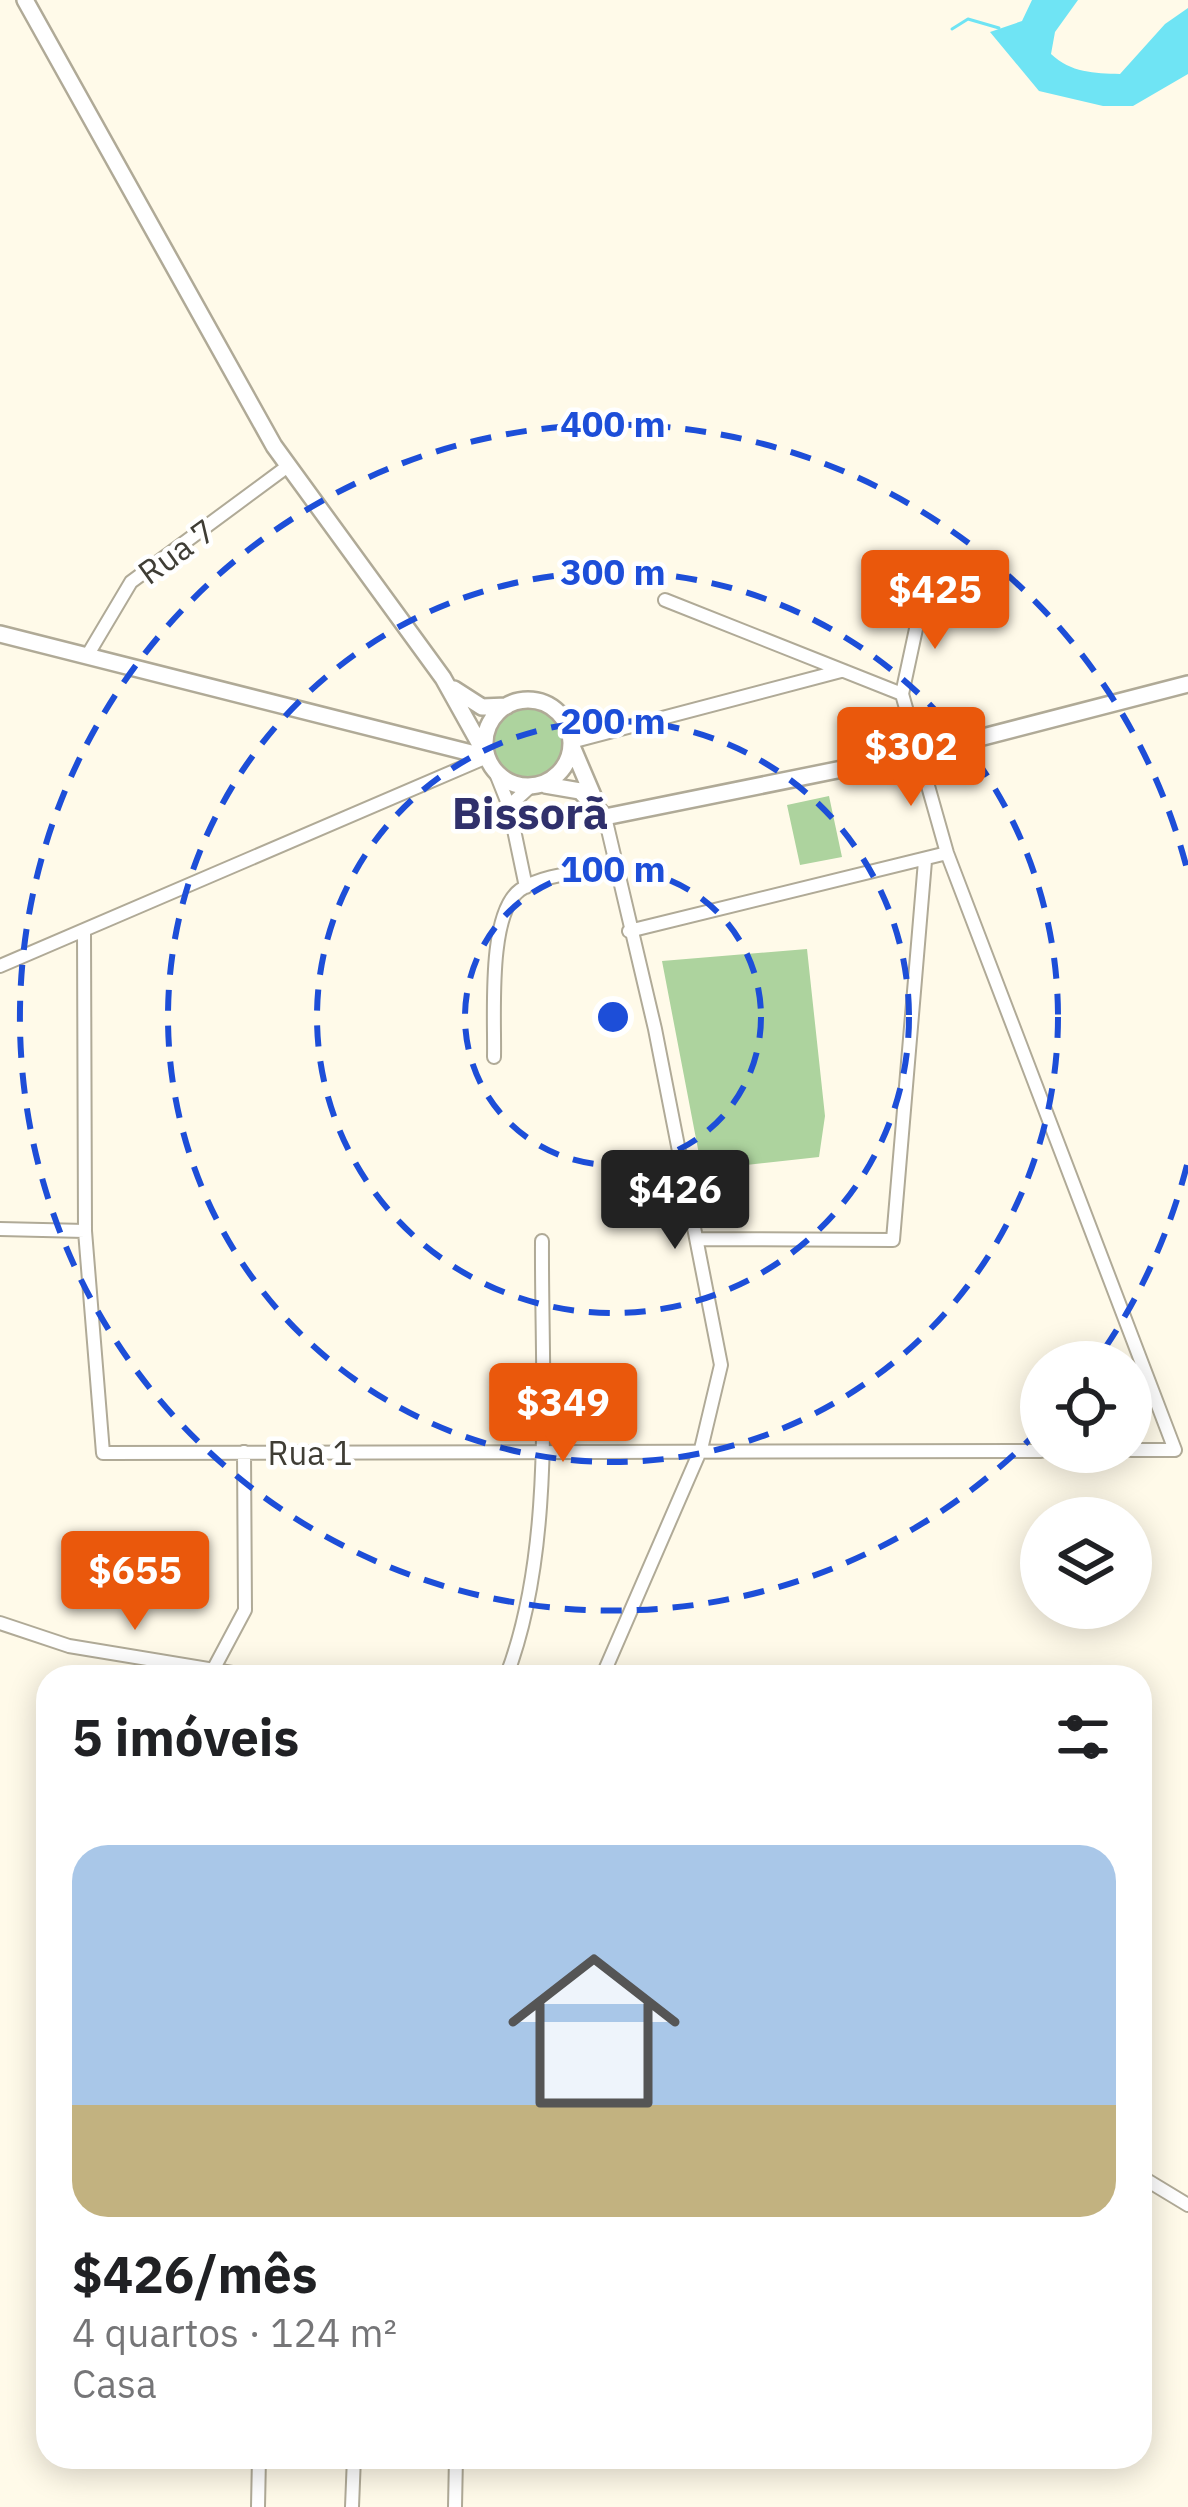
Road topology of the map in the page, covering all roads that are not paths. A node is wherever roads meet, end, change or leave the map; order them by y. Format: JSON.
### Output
{"nodes":[{"id":1,"x":25,"y":0,"type":"edge"},
{"id":2,"x":288,"y":466,"type":"junction"},
{"id":3,"x":665,"y":600,"type":"dead end"},
{"id":4,"x":922,"y":601,"type":"dead end"},
{"id":5,"x":0,"y":634,"type":"edge"},
{"id":6,"x":87,"y":656,"type":"junction"},
{"id":7,"x":842,"y":671,"type":"junction"},
{"id":8,"x":443,"y":679,"type":"junction"},
{"id":9,"x":1188,"y":684,"type":"edge"},
{"id":10,"x":902,"y":694,"type":"junction"},
{"id":11,"x":507,"y":706,"type":"junction"},
{"id":12,"x":571,"y":743,"type":"junction"},
{"id":13,"x":921,"y":753,"type":"junction"},
{"id":14,"x":491,"y":764,"type":"junction"},
{"id":15,"x":533,"y":786,"type":"junction"},
{"id":16,"x":509,"y":806,"type":"junction"},
{"id":17,"x":605,"y":817,"type":"junction"},
{"id":18,"x":947,"y":853,"type":"junction"},
{"id":19,"x":925,"y":861,"type":"junction"},
{"id":20,"x":613,"y":866,"type":"junction"},
{"id":21,"x":526,"y":887,"type":"junction"},
{"id":22,"x":84,"y":930,"type":"junction"},
{"id":23,"x":629,"y":932,"type":"junction"},
{"id":24,"x":0,"y":966,"type":"edge"},
{"id":25,"x":494,"y":1057,"type":"dead end"},
{"id":26,"x":0,"y":1229,"type":"edge"},
{"id":27,"x":85,"y":1232,"type":"junction"},
{"id":28,"x":698,"y":1239,"type":"junction"},
{"id":29,"x":542,"y":1241,"type":"dead end"},
{"id":30,"x":1133,"y":1341,"type":"edge"},
{"id":31,"x":1152,"y":1390,"type":"edge"},
{"id":32,"x":701,"y":1449,"type":"junction"},
{"id":33,"x":540,"y":1450,"type":"junction"},
{"id":34,"x":1152,"y":1450,"type":"edge"},
{"id":35,"x":1020,"y":1451,"type":"edge"},
{"id":36,"x":244,"y":1452,"type":"junction"},
{"id":37,"x":0,"y":1623,"type":"edge"},
{"id":38,"x":184,"y":1665,"type":"edge"},
{"id":39,"x":216,"y":1665,"type":"edge"},
{"id":40,"x":510,"y":1665,"type":"edge"},
{"id":41,"x":607,"y":1665,"type":"edge"},
{"id":42,"x":1152,"y":2183,"type":"edge"},
{"id":43,"x":1188,"y":2205,"type":"edge"},
{"id":44,"x":259,"y":2469,"type":"edge"},
{"id":45,"x":354,"y":2469,"type":"edge"},
{"id":46,"x":456,"y":2469,"type":"edge"},
{"id":47,"x":258,"y":2507,"type":"edge"},
{"id":48,"x":352,"y":2507,"type":"edge"},
{"id":49,"x":455,"y":2507,"type":"edge"}],
"edges":[{"from":1,"to":2,"type":"main road"},
{"from":2,"to":6,"type":"street","name":"Rua 7"},
{"from":2,"to":8,"type":"main road"},
{"from":3,"to":7,"type":"street"},
{"from":4,"to":10,"type":"street"},
{"from":5,"to":6,"type":"main road"},
{"from":6,"to":14,"type":"main road"},
{"from":7,"to":10,"type":"street"},
{"from":7,"to":12,"type":"street"},
{"from":8,"to":11,"type":"main road"},
{"from":8,"to":14,"type":"main road"},
{"from":9,"to":13,"type":"main road"},
{"from":10,"to":13,"type":"street"},
{"from":11,"to":12,"type":"main road"},
{"from":11,"to":14,"type":"main road"},
{"from":12,"to":15,"type":"main road"},
{"from":12,"to":17,"type":"main road"},
{"from":13,"to":17,"type":"main road"},
{"from":13,"to":18,"type":"street"},
{"from":14,"to":15,"type":"main road"},
{"from":14,"to":16,"type":"street"},
{"from":14,"to":22,"type":"street"},
{"from":15,"to":16,"type":"street"},
{"from":15,"to":17,"type":"main road"},
{"from":16,"to":21,"type":"street"},
{"from":17,"to":20,"type":"street"},
{"from":18,"to":19,"type":"street"},
{"from":18,"to":30,"type":"street"},
{"from":19,"to":23,"type":"street"},
{"from":19,"to":28,"type":"street"},
{"from":20,"to":21,"type":"street"},
{"from":20,"to":23,"type":"street"},
{"from":21,"to":25,"type":"street"},
{"from":22,"to":24,"type":"street"},
{"from":22,"to":27,"type":"street","name":"Rua 1"},
{"from":23,"to":28,"type":"street"},
{"from":26,"to":27,"type":"street"},
{"from":27,"to":36,"type":"street","name":"Rua 1"},
{"from":28,"to":32,"type":"street"},
{"from":29,"to":33,"type":"street"},
{"from":31,"to":34,"type":"street"},
{"from":32,"to":33,"type":"street","name":"Rua 1"},
{"from":32,"to":35,"type":"street","name":"Rua 1"},
{"from":32,"to":41,"type":"street"},
{"from":33,"to":36,"type":"street","name":"Rua 1"},
{"from":33,"to":40,"type":"street"},
{"from":36,"to":39,"type":"street"},
{"from":37,"to":38,"type":"street"},
{"from":42,"to":43,"type":"street"},
{"from":44,"to":47,"type":"street"},
{"from":45,"to":48,"type":"street"},
{"from":46,"to":49,"type":"street"}]}
